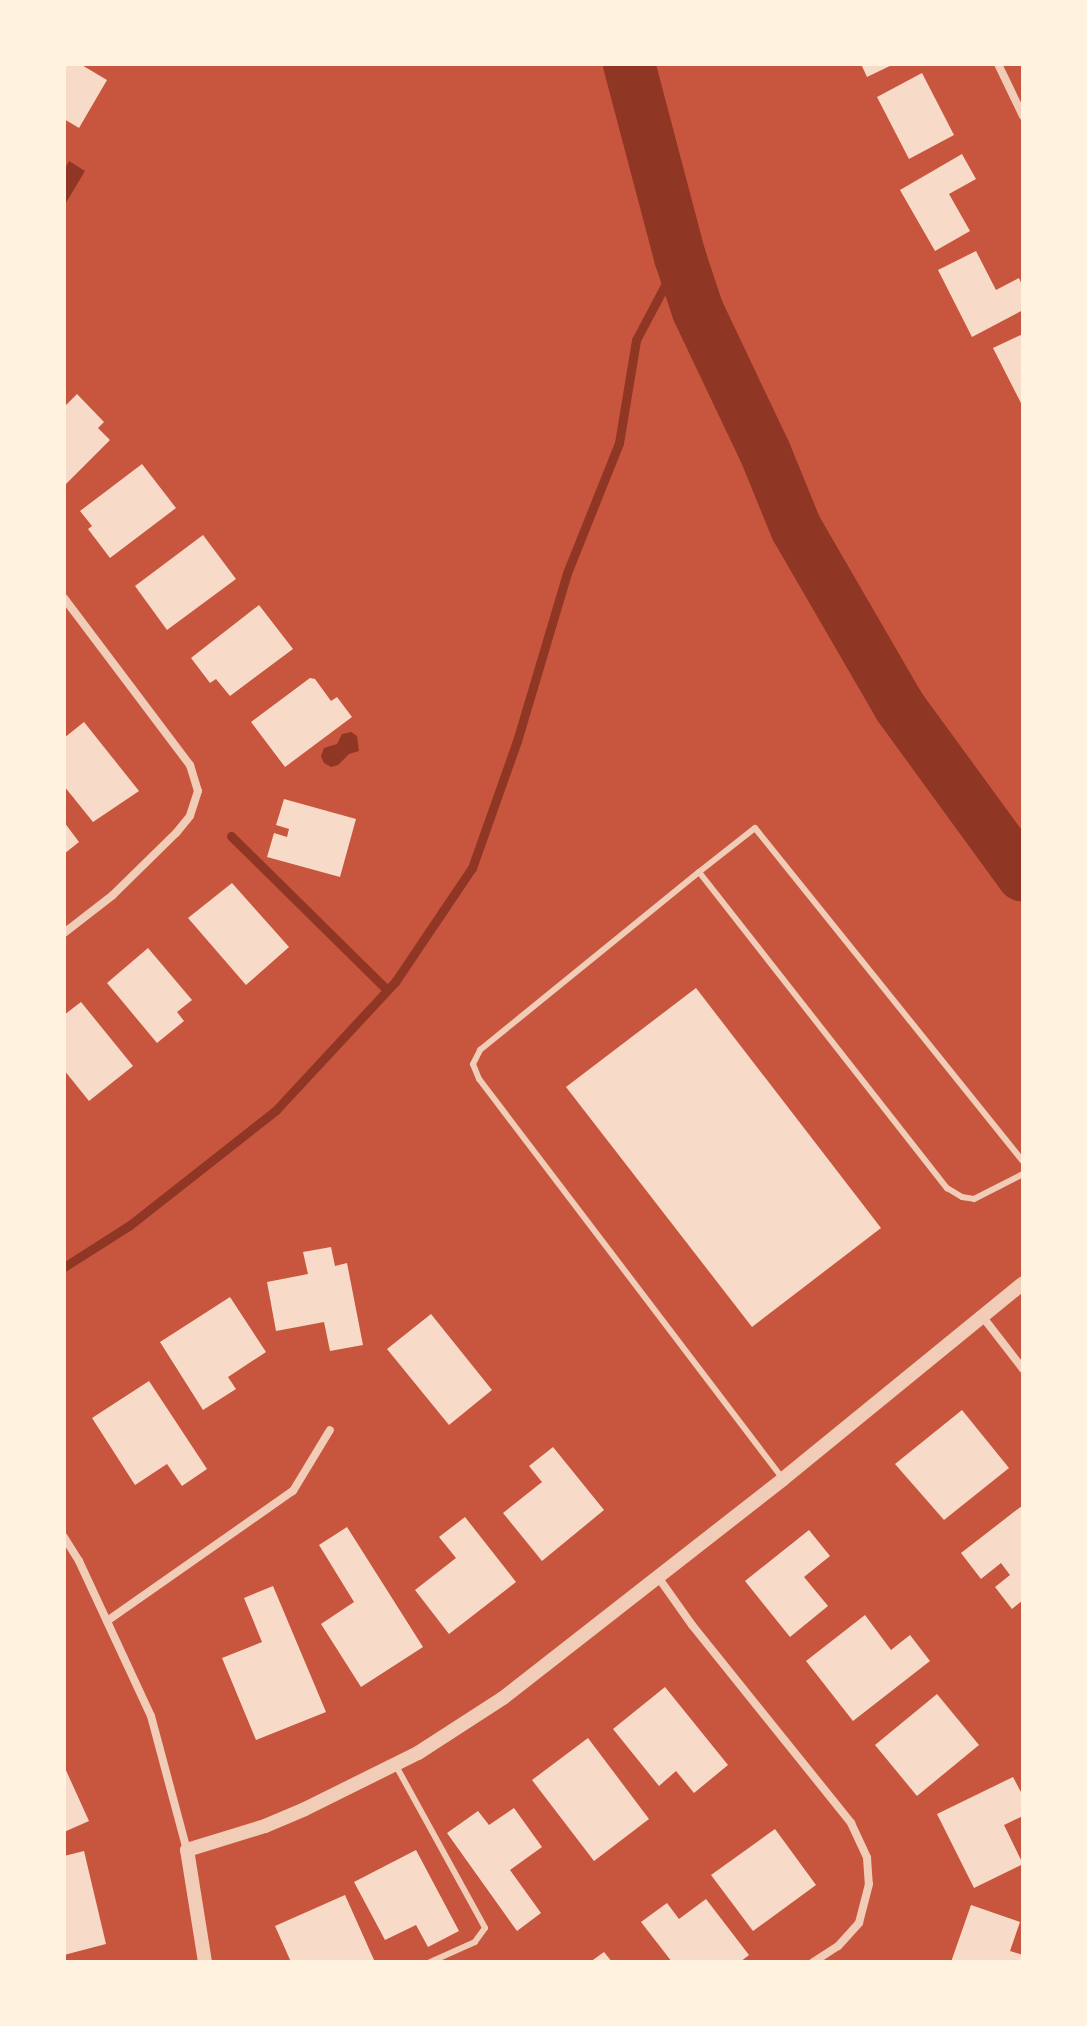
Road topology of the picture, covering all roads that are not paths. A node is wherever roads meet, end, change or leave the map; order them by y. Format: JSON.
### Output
{"nodes":[{"id":1,"x":998,"y":64,"type":"edge"},
{"id":2,"x":1023,"y":116,"type":"edge"},
{"id":3,"x":64,"y":598,"type":"edge"},
{"id":4,"x":699,"y":872,"type":"junction"},
{"id":5,"x":64,"y":933,"type":"edge"},
{"id":6,"x":1023,"y":1161,"type":"edge"},
{"id":7,"x":1023,"y":1174,"type":"edge"},
{"id":8,"x":1023,"y":1283,"type":"edge"},
{"id":9,"x":982,"y":1315,"type":"junction"},
{"id":10,"x":1023,"y":1369,"type":"edge"},
{"id":11,"x":330,"y":1430,"type":"dead end"},
{"id":12,"x":783,"y":1479,"type":"junction"},
{"id":13,"x":64,"y":1537,"type":"edge"},
{"id":14,"x":658,"y":1577,"type":"junction"},
{"id":15,"x":107,"y":1621,"type":"junction"},
{"id":16,"x":395,"y":1764,"type":"junction"},
{"id":17,"x":187,"y":1850,"type":"junction"},
{"id":18,"x":205,"y":1962,"type":"edge"},
{"id":19,"x":430,"y":1962,"type":"edge"},
{"id":20,"x":813,"y":1962,"type":"edge"}],
"edges":[{"from":1,"to":2,"type":"street"},
{"from":3,"to":5,"type":"street"},
{"from":4,"to":6,"type":"lane"},
{"from":4,"to":7,"type":"lane"},
{"from":4,"to":12,"type":"lane"},
{"from":8,"to":9,"type":"street"},
{"from":9,"to":10,"type":"street"},
{"from":9,"to":12,"type":"street"},
{"from":11,"to":15,"type":"street"},
{"from":12,"to":14,"type":"street"},
{"from":13,"to":15,"type":"street"},
{"from":14,"to":16,"type":"street"},
{"from":14,"to":20,"type":"street"},
{"from":15,"to":17,"type":"street"},
{"from":16,"to":17,"type":"street"},
{"from":16,"to":19,"type":"lane"},
{"from":17,"to":18,"type":"street"}]}
